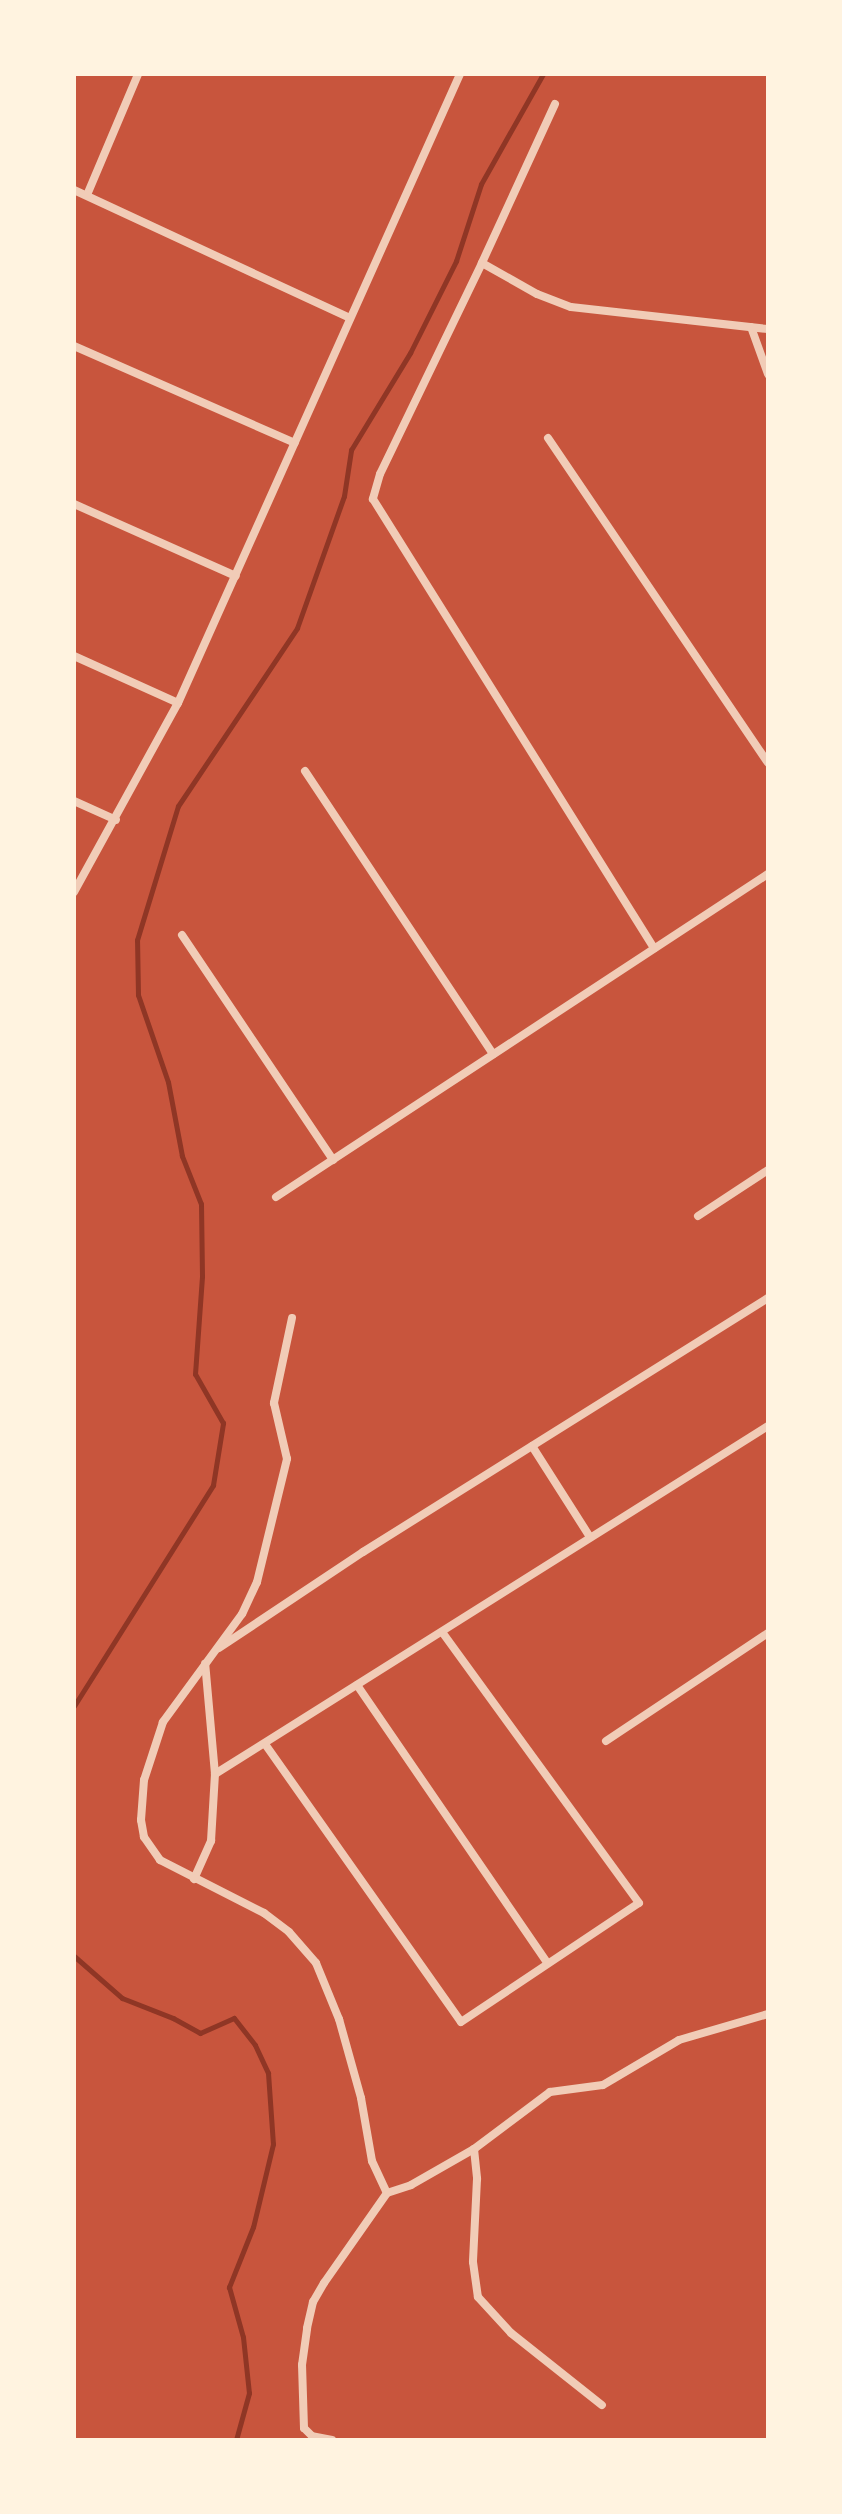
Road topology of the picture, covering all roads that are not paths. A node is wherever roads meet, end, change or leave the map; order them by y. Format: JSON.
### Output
{"nodes":[{"id":1,"x":138,"y":74,"type":"edge"},
{"id":2,"x":460,"y":74,"type":"edge"},
{"id":3,"x":555,"y":104,"type":"dead end"},
{"id":4,"x":74,"y":190,"type":"edge"},
{"id":5,"x":87,"y":195,"type":"junction"},
{"id":6,"x":482,"y":263,"type":"junction"},
{"id":7,"x":350,"y":318,"type":"junction"},
{"id":8,"x":751,"y":327,"type":"junction"},
{"id":9,"x":768,"y":329,"type":"edge"},
{"id":10,"x":74,"y":346,"type":"edge"},
{"id":11,"x":768,"y":374,"type":"edge"},
{"id":12,"x":548,"y":438,"type":"dead end"},
{"id":13,"x":295,"y":443,"type":"junction"},
{"id":14,"x":74,"y":504,"type":"edge"},
{"id":15,"x":236,"y":576,"type":"junction"},
{"id":16,"x":74,"y":656,"type":"edge"},
{"id":17,"x":178,"y":703,"type":"junction"},
{"id":18,"x":768,"y":763,"type":"edge"},
{"id":19,"x":305,"y":771,"type":"dead end"},
{"id":20,"x":74,"y":801,"type":"edge"},
{"id":21,"x":116,"y":820,"type":"junction"},
{"id":22,"x":768,"y":874,"type":"edge"},
{"id":23,"x":74,"y":892,"type":"edge"},
{"id":24,"x":182,"y":935,"type":"dead end"},
{"id":25,"x":654,"y":948,"type":"junction"},
{"id":26,"x":493,"y":1054,"type":"junction"},
{"id":27,"x":333,"y":1160,"type":"junction"},
{"id":28,"x":768,"y":1170,"type":"edge"},
{"id":29,"x":276,"y":1197,"type":"dead end"},
{"id":30,"x":698,"y":1216,"type":"dead end"},
{"id":31,"x":768,"y":1298,"type":"edge"},
{"id":32,"x":292,"y":1318,"type":"dead end"},
{"id":33,"x":768,"y":1426,"type":"edge"},
{"id":34,"x":532,"y":1446,"type":"junction"},
{"id":35,"x":590,"y":1537,"type":"junction"},
{"id":36,"x":442,"y":1632,"type":"junction"},
{"id":37,"x":768,"y":1633,"type":"edge"},
{"id":38,"x":212,"y":1653,"type":"junction"},
{"id":39,"x":205,"y":1663,"type":"junction"},
{"id":40,"x":357,"y":1685,"type":"junction"},
{"id":41,"x":606,"y":1741,"type":"dead end"},
{"id":42,"x":265,"y":1744,"type":"junction"},
{"id":43,"x":215,"y":1774,"type":"junction"},
{"id":44,"x":194,"y":1879,"type":"junction"},
{"id":45,"x":547,"y":1963,"type":"junction"},
{"id":46,"x":768,"y":2014,"type":"edge"},
{"id":47,"x":474,"y":2149,"type":"junction"},
{"id":48,"x":387,"y":2193,"type":"junction"},
{"id":49,"x":602,"y":2405,"type":"dead end"},
{"id":50,"x":329,"y":2440,"type":"edge"}],
"edges":[{"from":1,"to":5,"type":"street"},
{"from":2,"to":7,"type":"street"},
{"from":3,"to":6,"type":"street"},
{"from":4,"to":5,"type":"street"},
{"from":5,"to":7,"type":"street"},
{"from":6,"to":8,"type":"street"},
{"from":6,"to":25,"type":"street"},
{"from":7,"to":13,"type":"street"},
{"from":8,"to":9,"type":"street"},
{"from":8,"to":11,"type":"street"},
{"from":10,"to":13,"type":"street"},
{"from":12,"to":18,"type":"street"},
{"from":13,"to":15,"type":"street"},
{"from":14,"to":15,"type":"street"},
{"from":15,"to":17,"type":"street"},
{"from":16,"to":17,"type":"street"},
{"from":17,"to":21,"type":"street"},
{"from":19,"to":26,"type":"street"},
{"from":20,"to":21,"type":"street"},
{"from":21,"to":23,"type":"street"},
{"from":22,"to":25,"type":"street"},
{"from":24,"to":27,"type":"street"},
{"from":25,"to":26,"type":"street"},
{"from":26,"to":27,"type":"street"},
{"from":27,"to":29,"type":"street"},
{"from":28,"to":30,"type":"street"},
{"from":31,"to":34,"type":"street"},
{"from":32,"to":38,"type":"street"},
{"from":33,"to":35,"type":"street"},
{"from":34,"to":35,"type":"street"},
{"from":34,"to":38,"type":"street"},
{"from":35,"to":36,"type":"street"},
{"from":36,"to":40,"type":"street"},
{"from":36,"to":45,"type":"street"},
{"from":37,"to":41,"type":"street"},
{"from":38,"to":39,"type":"street"},
{"from":39,"to":43,"type":"street"},
{"from":39,"to":44,"type":"street"},
{"from":40,"to":42,"type":"street"},
{"from":40,"to":45,"type":"street"},
{"from":42,"to":43,"type":"street"},
{"from":42,"to":45,"type":"street"},
{"from":43,"to":44,"type":"street"},
{"from":44,"to":48,"type":"street"},
{"from":46,"to":47,"type":"street"},
{"from":47,"to":48,"type":"street"},
{"from":47,"to":49,"type":"street"},
{"from":48,"to":50,"type":"street"}]}
